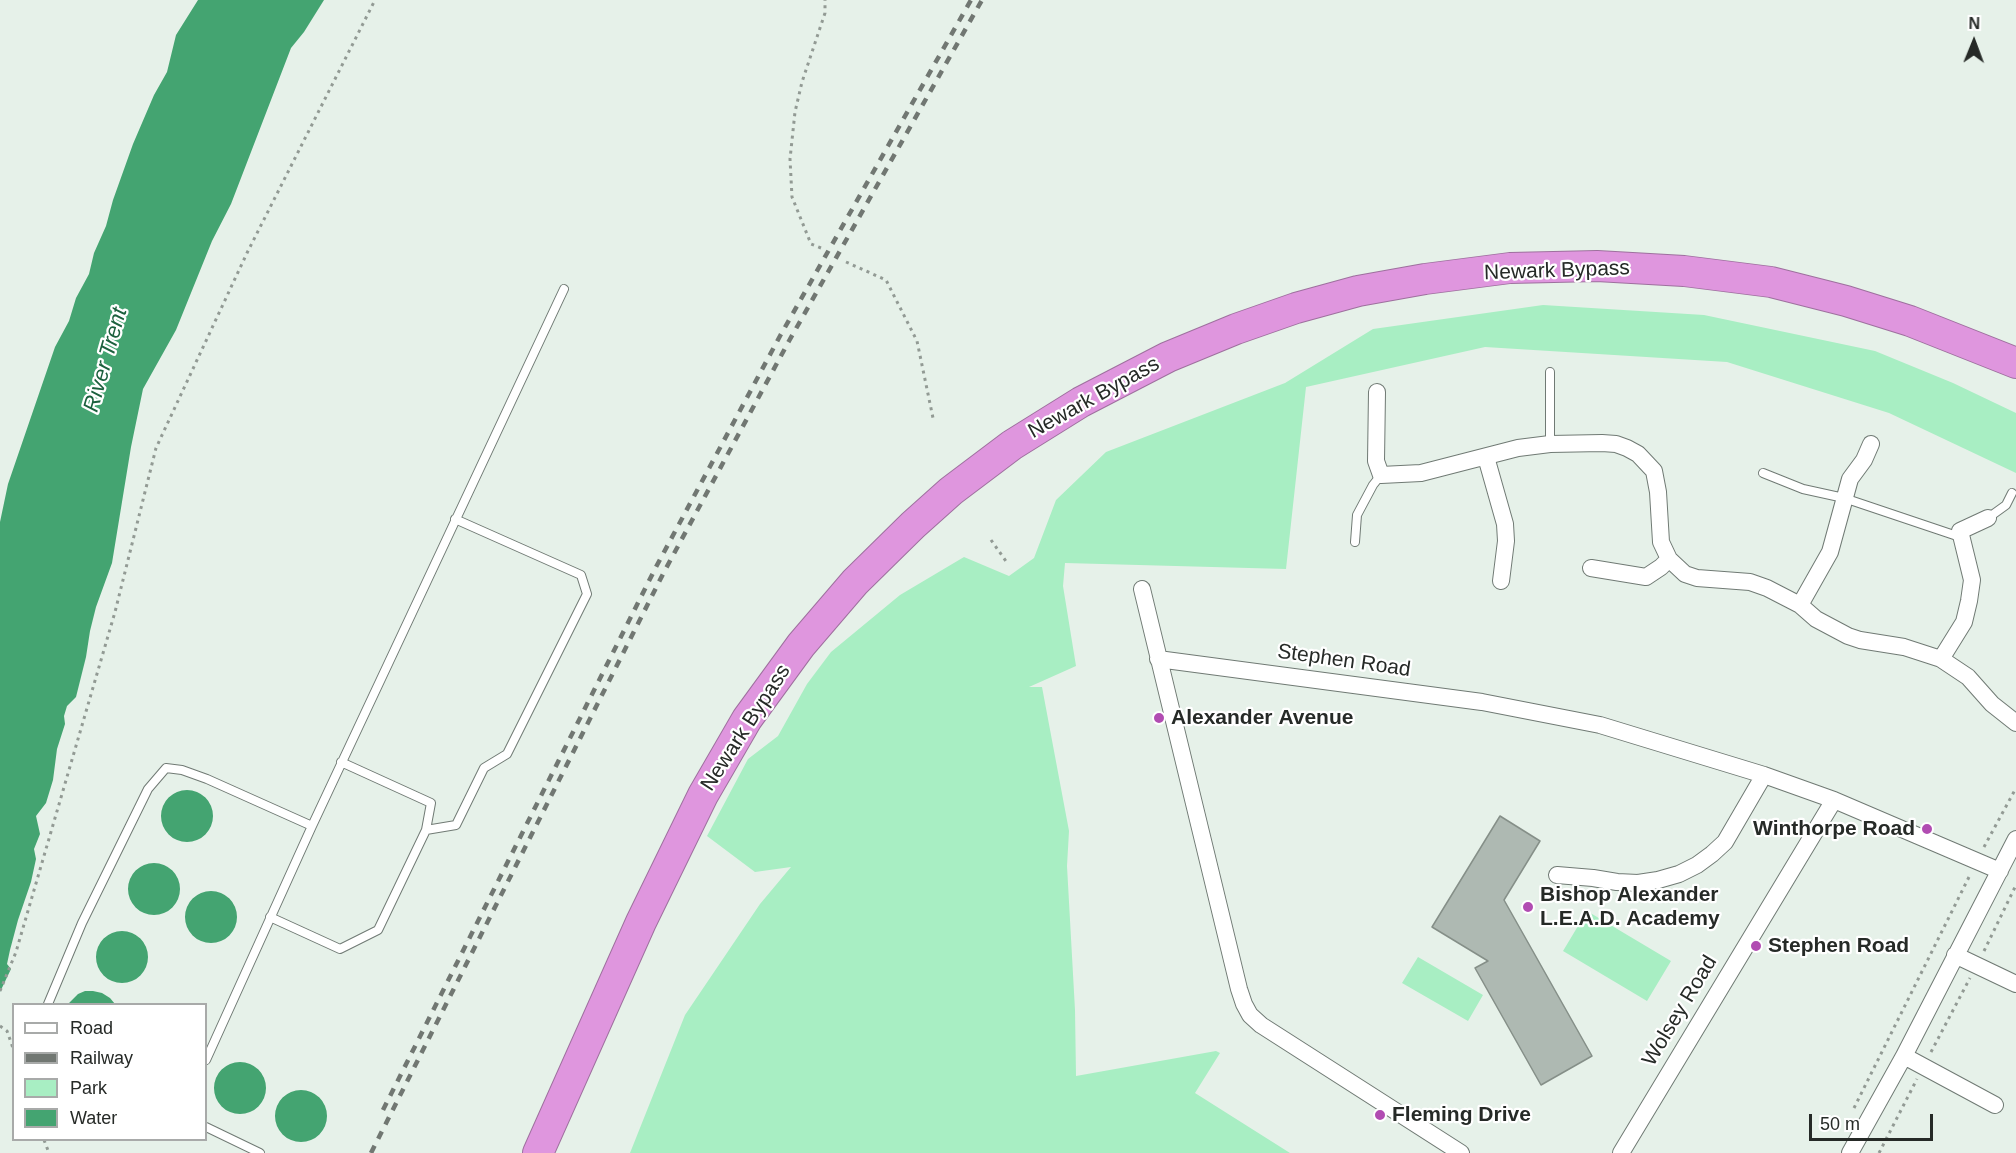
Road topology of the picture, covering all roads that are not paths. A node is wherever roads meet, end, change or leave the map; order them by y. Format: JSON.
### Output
{"nodes":[{"id":1,"x":564,"y":289,"type":"dead end"},
{"id":2,"x":2016,"y":363,"type":"edge"},
{"id":3,"x":1550,"y":372,"type":"dead end"},
{"id":4,"x":1377,"y":392,"type":"dead end"},
{"id":5,"x":1550,"y":444,"type":"junction"},
{"id":6,"x":1871,"y":444,"type":"dead end"},
{"id":7,"x":1486,"y":457,"type":"junction"},
{"id":8,"x":1763,"y":473,"type":"dead end"},
{"id":9,"x":1381,"y":475,"type":"junction"},
{"id":10,"x":2012,"y":493,"type":"dead end"},
{"id":11,"x":1844,"y":498,"type":"junction"},
{"id":12,"x":1988,"y":518,"type":"joint"},
{"id":13,"x":455,"y":519,"type":"junction"},
{"id":14,"x":1960,"y":534,"type":"junction"},
{"id":15,"x":1355,"y":542,"type":"dead end"},
{"id":16,"x":1669,"y":559,"type":"junction"},
{"id":17,"x":1591,"y":568,"type":"dead end"},
{"id":18,"x":1501,"y":581,"type":"dead end"},
{"id":19,"x":1142,"y":590,"type":"dead end"},
{"id":20,"x":1800,"y":605,"type":"junction"},
{"id":21,"x":1158,"y":659,"type":"junction"},
{"id":22,"x":1941,"y":660,"type":"junction"},
{"id":23,"x":2016,"y":723,"type":"edge"},
{"id":24,"x":342,"y":762,"type":"junction"},
{"id":25,"x":1764,"y":775,"type":"junction"},
{"id":26,"x":1834,"y":800,"type":"junction"},
{"id":27,"x":312,"y":826,"type":"junction"},
{"id":28,"x":426,"y":830,"type":"junction"},
{"id":29,"x":2016,"y":839,"type":"edge"},
{"id":30,"x":2000,"y":871,"type":"junction"},
{"id":31,"x":1557,"y":875,"type":"dead end"},
{"id":32,"x":270,"y":917,"type":"junction"},
{"id":33,"x":1955,"y":955,"type":"junction"},
{"id":34,"x":2016,"y":984,"type":"edge"},
{"id":35,"x":49,"y":1003,"type":"edge"},
{"id":36,"x":1904,"y":1056,"type":"junction"},
{"id":37,"x":207,"y":1058,"type":"edge"},
{"id":38,"x":1995,"y":1105,"type":"dead end"},
{"id":39,"x":207,"y":1127,"type":"edge"},
{"id":40,"x":1440,"y":1148,"type":"edge"},
{"id":41,"x":260,"y":1153,"type":"edge"},
{"id":42,"x":538,"y":1153,"type":"edge"},
{"id":43,"x":1461,"y":1153,"type":"edge"},
{"id":44,"x":1621,"y":1153,"type":"edge"},
{"id":45,"x":1850,"y":1153,"type":"edge"}],
"edges":[{"from":1,"to":13,"type":"lane"},
{"from":2,"to":42,"type":"highway","name":"Newark Bypass"},
{"from":3,"to":5,"type":"lane"},
{"from":4,"to":9,"type":"street"},
{"from":5,"to":7,"type":"street"},
{"from":5,"to":16,"type":"street"},
{"from":6,"to":11,"type":"street"},
{"from":7,"to":9,"type":"street"},
{"from":7,"to":18,"type":"street"},
{"from":8,"to":11,"type":"lane"},
{"from":9,"to":15,"type":"lane"},
{"from":10,"to":12,"type":"lane"},
{"from":11,"to":14,"type":"lane"},
{"from":11,"to":20,"type":"street"},
{"from":12,"to":14,"type":"street"},
{"from":13,"to":24,"type":"lane"},
{"from":13,"to":28,"type":"lane"},
{"from":14,"to":22,"type":"street"},
{"from":16,"to":17,"type":"street"},
{"from":16,"to":20,"type":"street"},
{"from":19,"to":21,"type":"street"},
{"from":20,"to":22,"type":"street"},
{"from":21,"to":25,"type":"street","name":"Stephen Road"},
{"from":21,"to":40,"type":"street"},
{"from":22,"to":23,"type":"street"},
{"from":24,"to":27,"type":"lane"},
{"from":24,"to":28,"type":"lane"},
{"from":25,"to":26,"type":"street","name":"Stephen Road"},
{"from":25,"to":31,"type":"street"},
{"from":26,"to":30,"type":"street","name":"Stephen Road"},
{"from":26,"to":44,"type":"street","name":"Wolsey Road"},
{"from":27,"to":32,"type":"lane"},
{"from":27,"to":35,"type":"lane"},
{"from":28,"to":32,"type":"lane"},
{"from":29,"to":30,"type":"street"},
{"from":30,"to":33,"type":"street"},
{"from":32,"to":37,"type":"lane"},
{"from":33,"to":34,"type":"street"},
{"from":33,"to":36,"type":"street"},
{"from":36,"to":38,"type":"street"},
{"from":36,"to":45,"type":"street"},
{"from":39,"to":41,"type":"lane"},
{"from":40,"to":43,"type":"street"}]}
